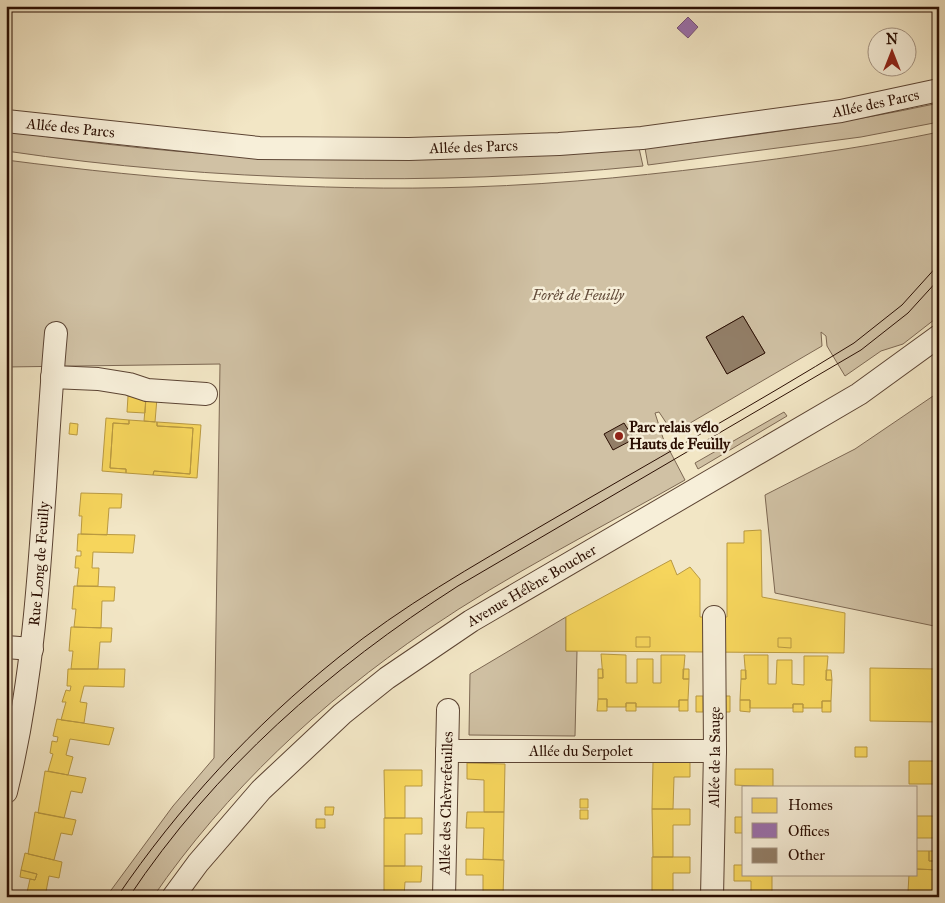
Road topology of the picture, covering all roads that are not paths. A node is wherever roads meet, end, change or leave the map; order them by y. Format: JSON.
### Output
{"nodes":[{"id":1,"x":939,"y":90,"type":"edge"},
{"id":2,"x":6,"y":121,"type":"edge"},
{"id":3,"x":56,"y":333,"type":"dead end"},
{"id":4,"x":939,"y":336,"type":"edge"},
{"id":5,"x":52,"y":377,"type":"junction"},
{"id":6,"x":206,"y":394,"type":"dead end"},
{"id":7,"x":714,"y":618,"type":"dead end"},
{"id":8,"x":6,"y":647,"type":"edge"},
{"id":9,"x":32,"y":649,"type":"junction"},
{"id":10,"x":448,"y":710,"type":"dead end"},
{"id":11,"x":715,"y":750,"type":"junction"},
{"id":12,"x":447,"y":751,"type":"junction"},
{"id":13,"x":6,"y":792,"type":"edge"},
{"id":14,"x":173,"y":897,"type":"edge"},
{"id":15,"x":444,"y":897,"type":"edge"},
{"id":16,"x":712,"y":897,"type":"edge"}],
"edges":[{"from":1,"to":2,"type":"street","name":"Allée des Parcs"},
{"from":3,"to":5,"type":"street","name":"Rue Long de Feuilly"},
{"from":4,"to":14,"type":"street","name":"Avenue Hélène Boucher"},
{"from":5,"to":6,"type":"street"},
{"from":5,"to":9,"type":"street","name":"Rue Long de Feuilly"},
{"from":7,"to":11,"type":"street","name":"Allée de la Sauge"},
{"from":8,"to":9,"type":"street"},
{"from":9,"to":13,"type":"street","name":"Rue Long de Feuilly"},
{"from":10,"to":12,"type":"street","name":"Allée des Chèvrefeuilles"},
{"from":11,"to":12,"type":"street","name":"Allée du Serpolet"},
{"from":11,"to":16,"type":"street","name":"Allée de la Sauge"},
{"from":12,"to":15,"type":"street","name":"Allée des Chèvrefeuilles"}]}
